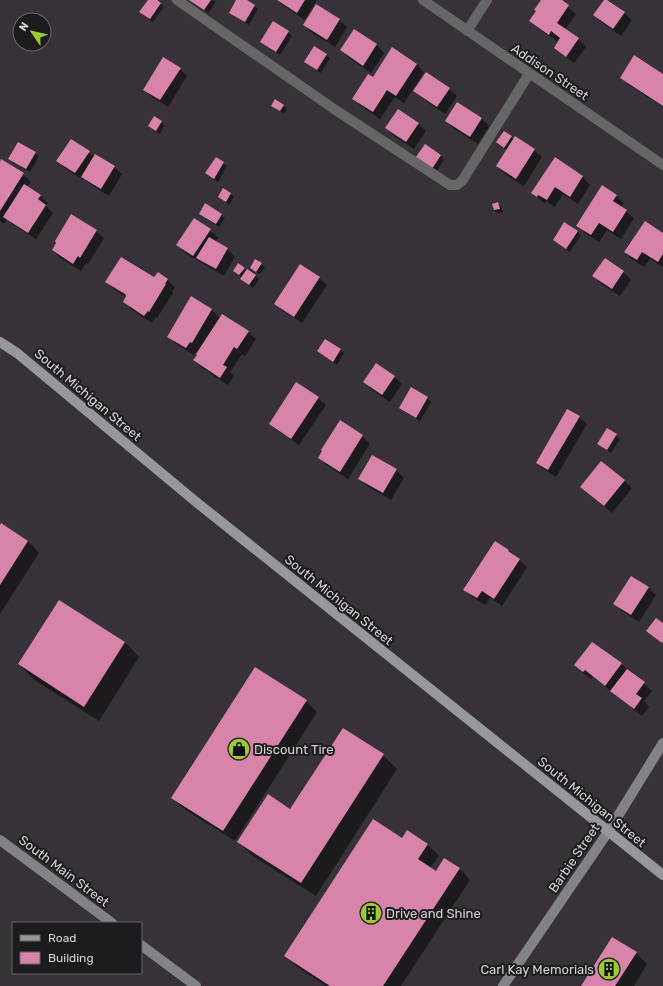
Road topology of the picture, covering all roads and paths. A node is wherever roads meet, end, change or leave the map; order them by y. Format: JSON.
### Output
{"nodes":[{"id":1,"x":177,"y":0,"type":"edge"},
{"id":2,"x":423,"y":0,"type":"edge"},
{"id":3,"x":487,"y":0,"type":"edge"},
{"id":4,"x":467,"y":31,"type":"junction"},
{"id":5,"x":529,"y":74,"type":"junction"},
{"id":6,"x":663,"y":165,"type":"edge"},
{"id":7,"x":0,"y":342,"type":"edge"},
{"id":8,"x":663,"y":743,"type":"edge"},
{"id":9,"x":608,"y":832,"type":"junction"},
{"id":10,"x":0,"y":840,"type":"edge"},
{"id":11,"x":663,"y":875,"type":"edge"},
{"id":12,"x":111,"y":922,"type":"edge"},
{"id":13,"x":142,"y":945,"type":"edge"},
{"id":14,"x":196,"y":986,"type":"edge"},
{"id":15,"x":503,"y":986,"type":"edge"}],
"edges":[{"from":1,"to":5,"type":"street"},
{"from":2,"to":4,"type":"street","name":"Addison Street"},
{"from":3,"to":4,"type":"street"},
{"from":4,"to":5,"type":"street","name":"Addison Street"},
{"from":5,"to":6,"type":"street","name":"Addison Street"},
{"from":7,"to":9,"type":"main road","name":"South Michigan Street"},
{"from":8,"to":9,"type":"street","name":"Barbie Street"},
{"from":9,"to":11,"type":"main road","name":"South Michigan Street"},
{"from":9,"to":15,"type":"street","name":"Barbie Street"},
{"from":10,"to":12,"type":"street","name":"South Main Street"},
{"from":13,"to":14,"type":"street"}]}
